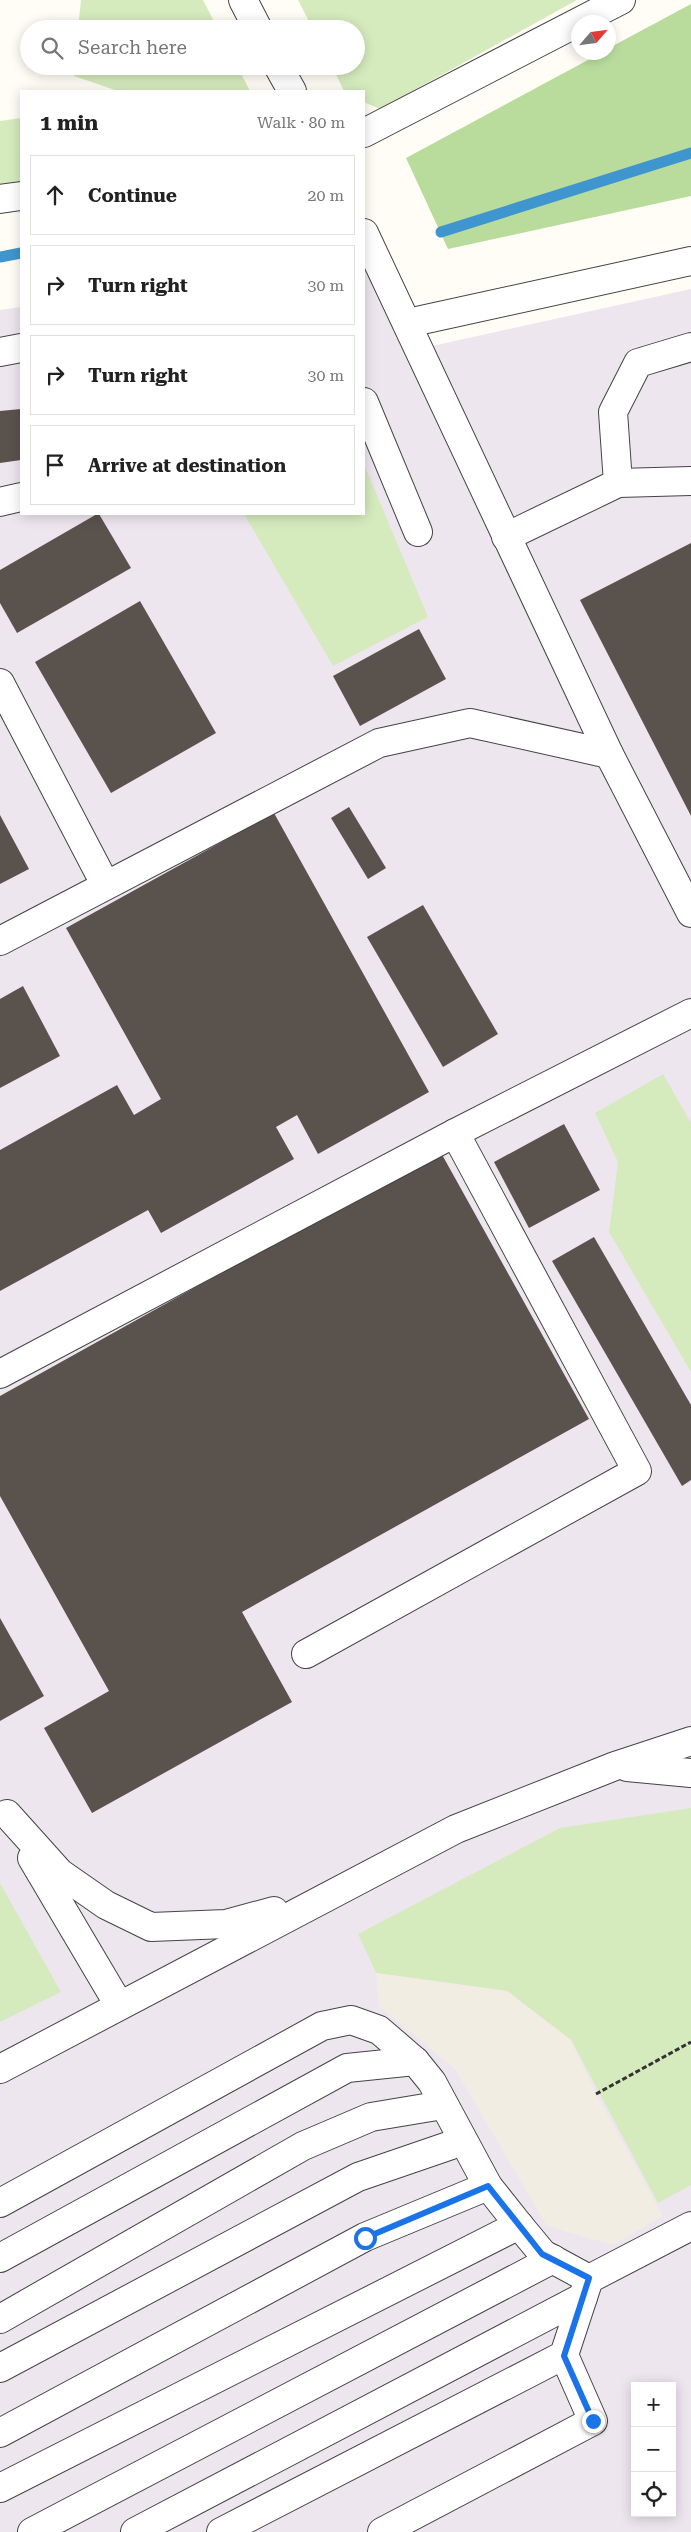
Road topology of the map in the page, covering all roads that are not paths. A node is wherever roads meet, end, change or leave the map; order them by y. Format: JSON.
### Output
{"nodes":[{"id":1,"x":243,"y":0,"type":"edge"},
{"id":2,"x":621,"y":0,"type":"edge"},
{"id":3,"x":253,"y":20,"type":"edge"},
{"id":4,"x":283,"y":75,"type":"edge"},
{"id":5,"x":291,"y":90,"type":"edge"},
{"id":6,"x":365,"y":132,"type":"edge"},
{"id":7,"x":20,"y":196,"type":"edge"},
{"id":8,"x":0,"y":199,"type":"edge"},
{"id":9,"x":365,"y":235,"type":"edge"},
{"id":10,"x":691,"y":261,"type":"edge"},
{"id":11,"x":408,"y":323,"type":"junction"},
{"id":12,"x":691,"y":347,"type":"edge"},
{"id":13,"x":20,"y":348,"type":"edge"},
{"id":14,"x":0,"y":352,"type":"edge"},
{"id":15,"x":365,"y":404,"type":"edge"},
{"id":16,"x":691,"y":481,"type":"edge"},
{"id":17,"x":618,"y":483,"type":"junction"},
{"id":18,"x":20,"y":497,"type":"edge"},
{"id":19,"x":0,"y":502,"type":"edge"},
{"id":20,"x":418,"y":532,"type":"dead end"},
{"id":21,"x":506,"y":537,"type":"junction"},
{"id":22,"x":0,"y":683,"type":"edge"},
{"id":23,"x":609,"y":754,"type":"junction"},
{"id":24,"x":105,"y":884,"type":"junction"},
{"id":25,"x":691,"y":913,"type":"edge"},
{"id":26,"x":0,"y":940,"type":"edge"},
{"id":27,"x":691,"y":1013,"type":"edge"},
{"id":28,"x":455,"y":1133,"type":"junction"},
{"id":29,"x":0,"y":1374,"type":"edge"},
{"id":30,"x":306,"y":1654,"type":"dead end"},
{"id":31,"x":691,"y":1741,"type":"edge"},
{"id":32,"x":615,"y":1766,"type":"junction"},
{"id":33,"x":691,"y":1773,"type":"edge"},
{"id":34,"x":3,"y":1809,"type":"edge"},
{"id":35,"x":323,"y":1898,"type":"junction"},
{"id":36,"x":119,"y":2005,"type":"junction"},
{"id":37,"x":414,"y":2061,"type":"junction"},
{"id":38,"x":0,"y":2069,"type":"edge"},
{"id":39,"x":444,"y":2105,"type":"junction"},
{"id":40,"x":463,"y":2141,"type":"junction"},
{"id":41,"x":488,"y":2186,"type":"junction"},
{"id":42,"x":0,"y":2202,"type":"edge"},
{"id":43,"x":519,"y":2225,"type":"junction"},
{"id":44,"x":691,"y":2226,"type":"edge"},
{"id":45,"x":0,"y":2258,"type":"edge"},
{"id":46,"x":553,"y":2260,"type":"junction"},
{"id":47,"x":586,"y":2288,"type":"junction"},
{"id":48,"x":0,"y":2319,"type":"edge"},
{"id":49,"x":564,"y":2356,"type":"junction"},
{"id":50,"x":0,"y":2368,"type":"edge"},
{"id":51,"x":0,"y":2434,"type":"edge"},
{"id":52,"x":0,"y":2488,"type":"edge"},
{"id":53,"x":32,"y":2532,"type":"edge"},
{"id":54,"x":135,"y":2532,"type":"edge"},
{"id":55,"x":221,"y":2532,"type":"edge"},
{"id":56,"x":382,"y":2532,"type":"edge"}],
"edges":[{"from":1,"to":3,"type":"lane"},
{"from":2,"to":6,"type":"lane"},
{"from":4,"to":5,"type":"lane"},
{"from":7,"to":8,"type":"lane"},
{"from":9,"to":11,"type":"lane"},
{"from":10,"to":11,"type":"lane"},
{"from":11,"to":21,"type":"lane"},
{"from":12,"to":17,"type":"lane"},
{"from":13,"to":14,"type":"lane"},
{"from":15,"to":20,"type":"lane"},
{"from":16,"to":17,"type":"lane"},
{"from":17,"to":21,"type":"lane"},
{"from":18,"to":19,"type":"lane"},
{"from":21,"to":23,"type":"lane"},
{"from":22,"to":24,"type":"lane"},
{"from":23,"to":24,"type":"lane"},
{"from":23,"to":25,"type":"lane"},
{"from":24,"to":26,"type":"lane"},
{"from":27,"to":28,"type":"lane"},
{"from":28,"to":29,"type":"lane"},
{"from":28,"to":30,"type":"lane"},
{"from":31,"to":32,"type":"lane"},
{"from":32,"to":33,"type":"lane"},
{"from":32,"to":35,"type":"lane"},
{"from":34,"to":35,"type":"lane"},
{"from":34,"to":36,"type":"lane"},
{"from":35,"to":36,"type":"lane"},
{"from":36,"to":38,"type":"lane"},
{"from":37,"to":39,"type":"lane"},
{"from":37,"to":42,"type":"lane"},
{"from":37,"to":45,"type":"lane"},
{"from":39,"to":40,"type":"lane"},
{"from":39,"to":48,"type":"lane"},
{"from":40,"to":41,"type":"lane"},
{"from":40,"to":50,"type":"lane"},
{"from":41,"to":43,"type":"lane"},
{"from":41,"to":51,"type":"lane"},
{"from":43,"to":46,"type":"lane"},
{"from":43,"to":52,"type":"lane"},
{"from":44,"to":47,"type":"lane"},
{"from":46,"to":47,"type":"lane"},
{"from":46,"to":53,"type":"lane"},
{"from":47,"to":49,"type":"lane"},
{"from":47,"to":54,"type":"lane"},
{"from":49,"to":55,"type":"lane"},
{"from":49,"to":56,"type":"lane"}]}
